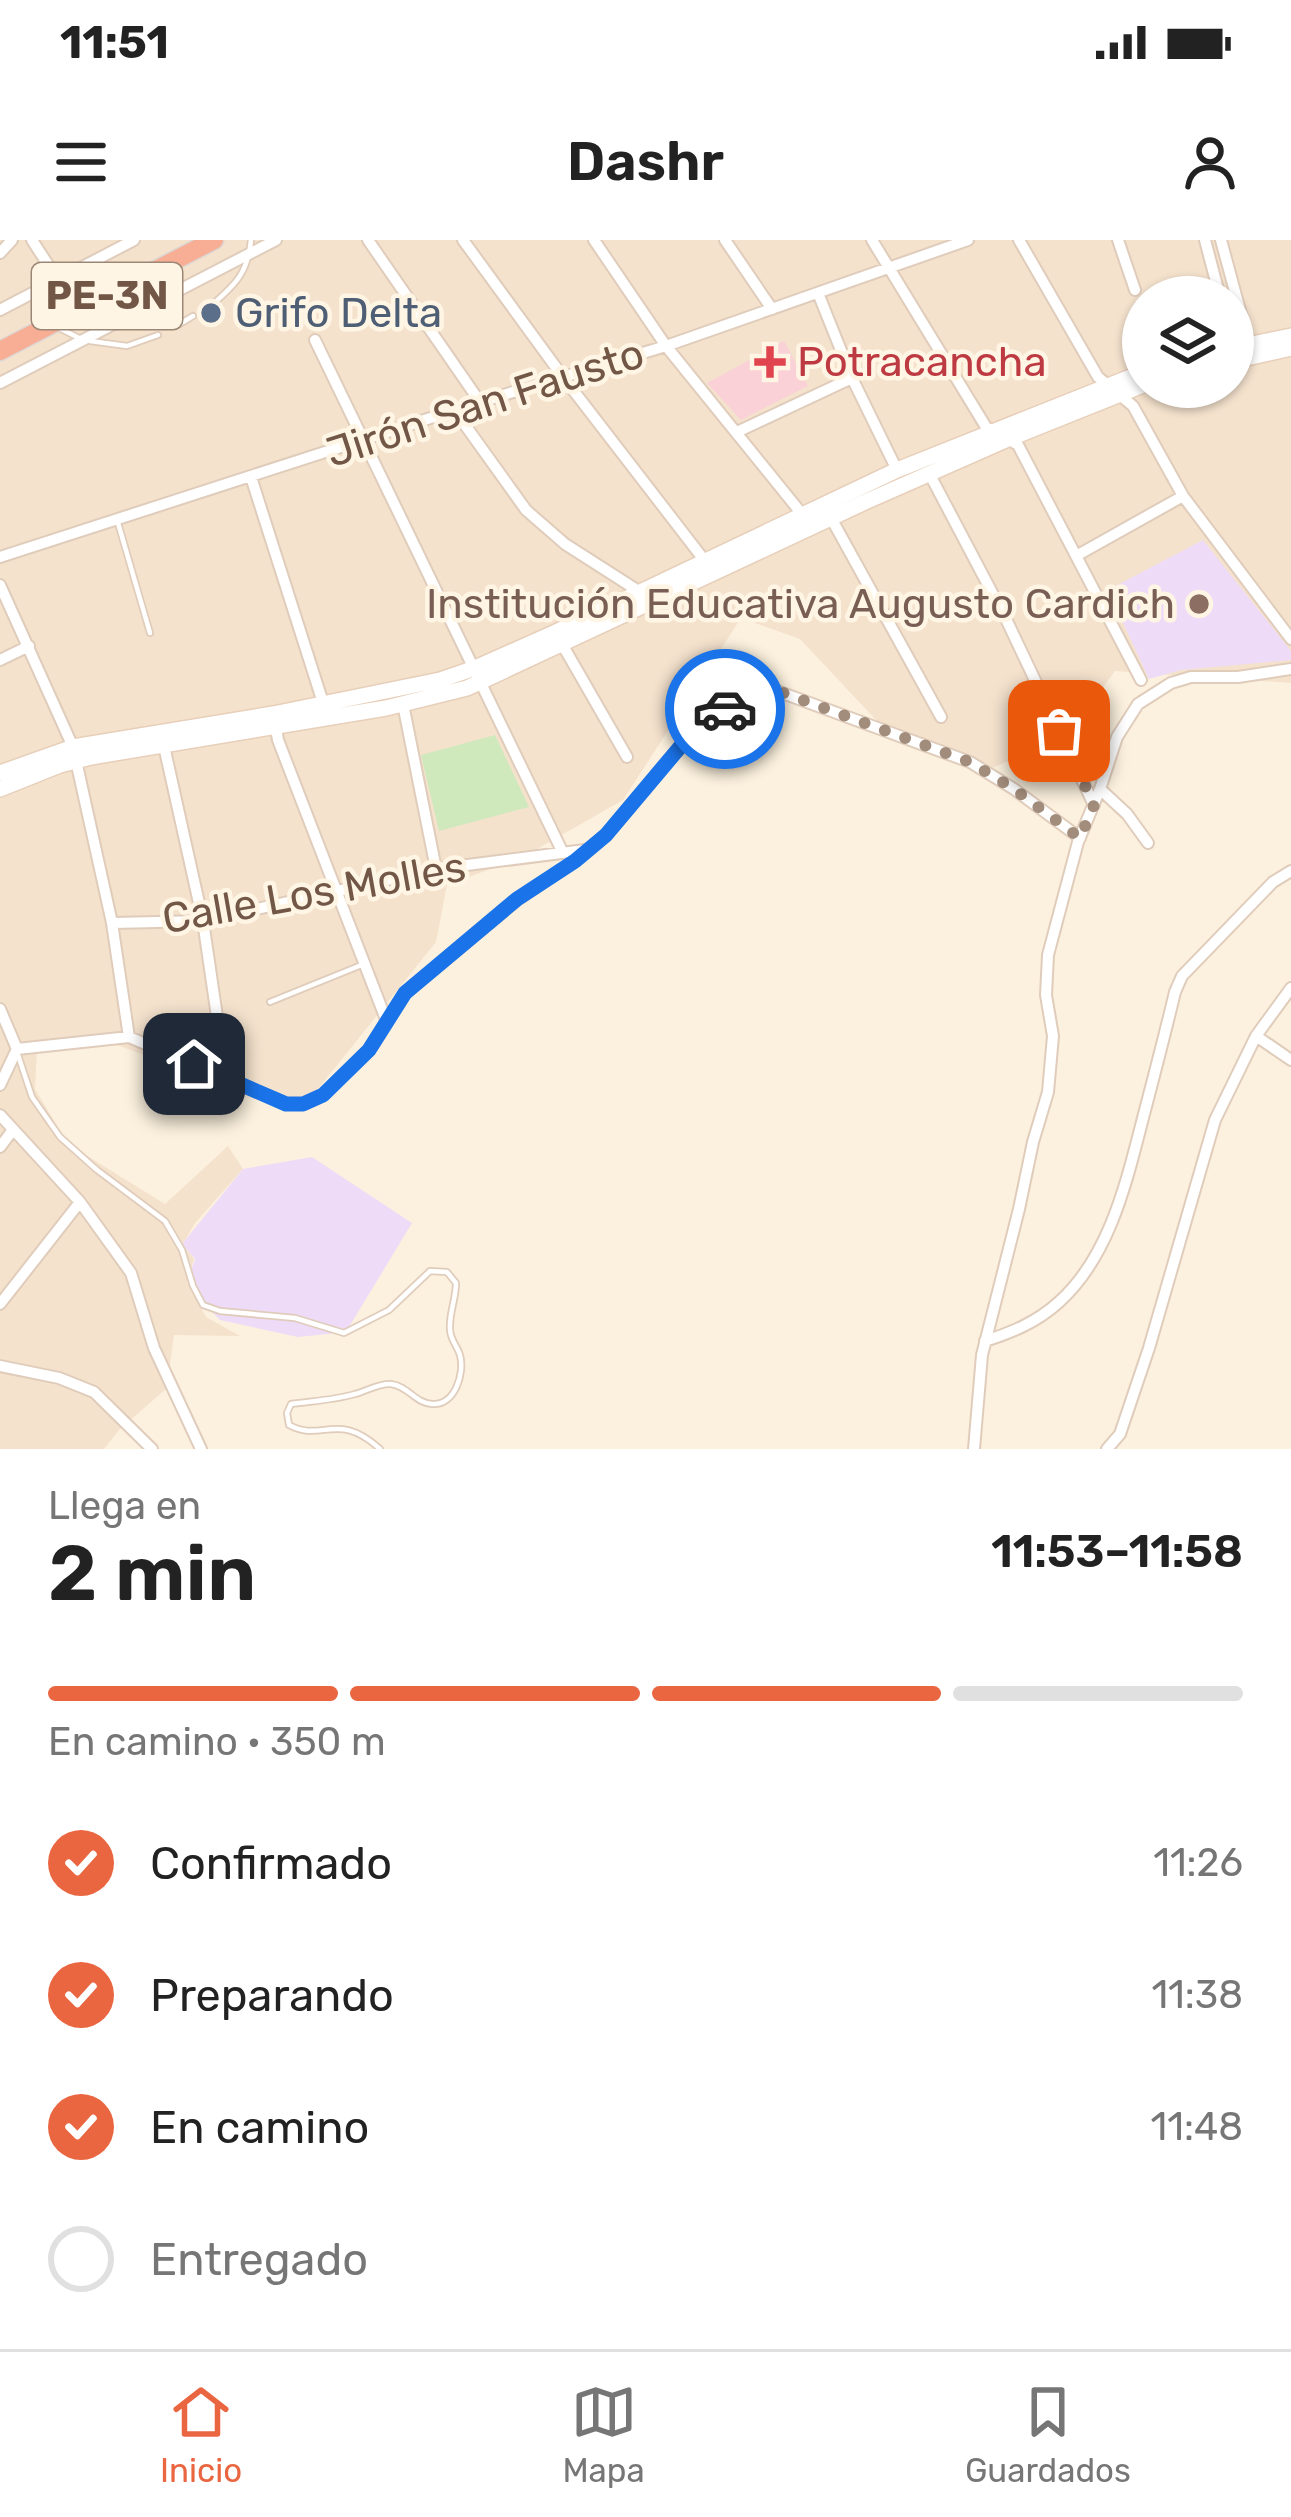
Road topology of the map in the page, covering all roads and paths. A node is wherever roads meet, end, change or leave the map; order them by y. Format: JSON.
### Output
{"nodes":[{"id":1,"x":12,"y":240,"type":"edge"},
{"id":2,"x":32,"y":240,"type":"edge"},
{"id":3,"x":134,"y":240,"type":"edge"},
{"id":4,"x":214,"y":240,"type":"edge"},
{"id":5,"x":276,"y":240,"type":"edge"},
{"id":6,"x":368,"y":240,"type":"edge"},
{"id":7,"x":463,"y":240,"type":"edge"},
{"id":8,"x":594,"y":240,"type":"edge"},
{"id":9,"x":725,"y":240,"type":"edge"},
{"id":10,"x":872,"y":240,"type":"edge"},
{"id":11,"x":968,"y":240,"type":"edge"},
{"id":12,"x":1019,"y":240,"type":"edge"},
{"id":13,"x":1118,"y":240,"type":"edge"},
{"id":14,"x":1204,"y":240,"type":"edge"},
{"id":15,"x":1221,"y":240,"type":"edge"},
{"id":16,"x":251,"y":246,"type":"edge"},
{"id":17,"x":0,"y":253,"type":"edge"},
{"id":18,"x":887,"y":266,"type":"junction"},
{"id":19,"x":1130,"y":276,"type":"edge"},
{"id":20,"x":1214,"y":276,"type":"edge"},
{"id":21,"x":1227,"y":276,"type":"edge"},
{"id":22,"x":58,"y":278,"type":"junction"},
{"id":23,"x":818,"y":293,"type":"junction"},
{"id":24,"x":213,"y":304,"type":"dead end"},
{"id":25,"x":772,"y":309,"type":"junction"},
{"id":26,"x":0,"y":310,"type":"edge"},
{"id":27,"x":78,"y":310,"type":"junction"},
{"id":28,"x":193,"y":316,"type":"dead end"},
{"id":29,"x":52,"y":324,"type":"junction"},
{"id":30,"x":178,"y":325,"type":"dead end"},
{"id":31,"x":158,"y":335,"type":"dead end"},
{"id":32,"x":1291,"y":335,"type":"edge"},
{"id":33,"x":82,"y":340,"type":"junction"},
{"id":34,"x":315,"y":340,"type":"dead end"},
{"id":35,"x":666,"y":346,"type":"junction"},
{"id":36,"x":1254,"y":348,"type":"edge"},
{"id":37,"x":1291,"y":348,"type":"edge"},
{"id":38,"x":0,"y":351,"type":"edge"},
{"id":39,"x":1254,"y":352,"type":"edge"},
{"id":40,"x":563,"y":377,"type":"junction"},
{"id":41,"x":852,"y":378,"type":"junction"},
{"id":42,"x":0,"y":383,"type":"edge"},
{"id":43,"x":1122,"y":385,"type":"edge"},
{"id":44,"x":1122,"y":389,"type":"edge"},
{"id":45,"x":1114,"y":390,"type":"junction"},
{"id":46,"x":480,"y":402,"type":"junction"},
{"id":47,"x":455,"y":411,"type":"junction"},
{"id":48,"x":737,"y":433,"type":"junction"},
{"id":49,"x":1000,"y":435,"type":"junction"},
{"id":50,"x":365,"y":441,"type":"junction"},
{"id":51,"x":897,"y":470,"type":"junction"},
{"id":52,"x":929,"y":473,"type":"junction"},
{"id":53,"x":250,"y":477,"type":"junction"},
{"id":54,"x":1183,"y":496,"type":"junction"},
{"id":55,"x":831,"y":518,"type":"junction"},
{"id":56,"x":117,"y":519,"type":"junction"},
{"id":57,"x":807,"y":521,"type":"junction"},
{"id":58,"x":1076,"y":556,"type":"junction"},
{"id":59,"x":0,"y":557,"type":"edge"},
{"id":60,"x":709,"y":567,"type":"junction"},
{"id":61,"x":0,"y":585,"type":"edge"},
{"id":62,"x":640,"y":592,"type":"junction"},
{"id":63,"x":150,"y":633,"type":"dead end"},
{"id":64,"x":1291,"y":639,"type":"edge"},
{"id":65,"x":562,"y":644,"type":"junction"},
{"id":66,"x":28,"y":646,"type":"junction"},
{"id":67,"x":0,"y":660,"type":"edge"},
{"id":68,"x":1291,"y":669,"type":"edge"},
{"id":69,"x":478,"y":675,"type":"junction"},
{"id":70,"x":1142,"y":680,"type":"dead end"},
{"id":71,"x":403,"y":704,"type":"junction"},
{"id":72,"x":326,"y":711,"type":"junction"},
{"id":73,"x":941,"y":717,"type":"dead end"},
{"id":74,"x":276,"y":728,"type":"junction"},
{"id":75,"x":164,"y":746,"type":"junction"},
{"id":76,"x":75,"y":754,"type":"junction"},
{"id":77,"x":627,"y":757,"type":"dead end"},
{"id":78,"x":0,"y":773,"type":"edge"},
{"id":79,"x":0,"y":788,"type":"edge"},
{"id":80,"x":1100,"y":789,"type":"junction"},
{"id":81,"x":1094,"y":805,"type":"junction"},
{"id":82,"x":1080,"y":838,"type":"junction"},
{"id":83,"x":1148,"y":843,"type":"dead end"},
{"id":84,"x":588,"y":850,"type":"junction"},
{"id":85,"x":563,"y":854,"type":"junction"},
{"id":86,"x":436,"y":869,"type":"junction"},
{"id":87,"x":1291,"y":872,"type":"edge"},
{"id":88,"x":334,"y":890,"type":"junction"},
{"id":89,"x":203,"y":921,"type":"junction"},
{"id":90,"x":112,"y":923,"type":"junction"},
{"id":91,"x":364,"y":964,"type":"junction"},
{"id":92,"x":1291,"y":988,"type":"edge"},
{"id":93,"x":270,"y":1002,"type":"dead end"},
{"id":94,"x":0,"y":1009,"type":"edge"},
{"id":95,"x":387,"y":1022,"type":"junction"},
{"id":96,"x":1256,"y":1036,"type":"junction"},
{"id":97,"x":129,"y":1037,"type":"junction"},
{"id":98,"x":17,"y":1049,"type":"junction"},
{"id":99,"x":1291,"y":1060,"type":"edge"},
{"id":100,"x":226,"y":1078,"type":"junction"},
{"id":101,"x":0,"y":1085,"type":"edge"},
{"id":102,"x":0,"y":1115,"type":"edge"},
{"id":103,"x":12,"y":1131,"type":"junction"},
{"id":104,"x":0,"y":1147,"type":"edge"},
{"id":105,"x":80,"y":1202,"type":"junction"},
{"id":106,"x":0,"y":1304,"type":"edge"},
{"id":107,"x":986,"y":1341,"type":"junction"},
{"id":108,"x":0,"y":1366,"type":"edge"},
{"id":109,"x":152,"y":1449,"type":"edge"},
{"id":110,"x":201,"y":1449,"type":"edge"},
{"id":111,"x":380,"y":1449,"type":"edge"},
{"id":112,"x":974,"y":1449,"type":"edge"},
{"id":113,"x":1107,"y":1449,"type":"edge"}],
"edges":[{"from":1,"to":17,"type":"street"},
{"from":2,"to":22,"type":"street"},
{"from":3,"to":22,"type":"street"},
{"from":4,"to":27,"type":"highway","number":"PE-3N"},
{"from":5,"to":16,"type":"street"},
{"from":6,"to":46,"type":"street"},
{"from":7,"to":40,"type":"street"},
{"from":8,"to":35,"type":"street"},
{"from":9,"to":25,"type":"street"},
{"from":10,"to":18,"type":"street"},
{"from":11,"to":18,"type":"street","name":"Jirón San Fausto"},
{"from":12,"to":45,"type":"street"},
{"from":13,"to":19,"type":"street"},
{"from":14,"to":20,"type":"street"},
{"from":15,"to":21,"type":"street"},
{"from":16,"to":24,"type":"lane"},
{"from":16,"to":33,"type":"street"},
{"from":18,"to":23,"type":"street","name":"Jirón San Fausto"},
{"from":18,"to":49,"type":"street"},
{"from":22,"to":26,"type":"street"},
{"from":22,"to":27,"type":"street"},
{"from":23,"to":25,"type":"street","name":"Jirón San Fausto"},
{"from":23,"to":41,"type":"street"},
{"from":25,"to":35,"type":"street","name":"Jirón San Fausto"},
{"from":27,"to":29,"type":"highway","number":"PE-3N"},
{"from":28,"to":30,"type":"lane"},
{"from":29,"to":33,"type":"lane"},
{"from":29,"to":38,"type":"highway","number":"PE-3N"},
{"from":31,"to":33,"type":"lane"},
{"from":32,"to":36,"type":"street"},
{"from":33,"to":42,"type":"street"},
{"from":34,"to":50,"type":"street"},
{"from":35,"to":40,"type":"street","name":"Jirón San Fausto"},
{"from":35,"to":48,"type":"street"},
{"from":37,"to":39,"type":"street"},
{"from":40,"to":46,"type":"street","name":"Jirón San Fausto"},
{"from":40,"to":60,"type":"street"},
{"from":41,"to":48,"type":"street"},
{"from":41,"to":51,"type":"street"},
{"from":43,"to":45,"type":"street"},
{"from":44,"to":45,"type":"street"},
{"from":45,"to":49,"type":"street"},
{"from":45,"to":54,"type":"street"},
{"from":46,"to":47,"type":"street","name":"Jirón San Fausto"},
{"from":47,"to":50,"type":"street","name":"Jirón San Fausto"},
{"from":47,"to":62,"type":"street"},
{"from":48,"to":57,"type":"street"},
{"from":49,"to":51,"type":"street"},
{"from":49,"to":52,"type":"street"},
{"from":49,"to":58,"type":"street"},
{"from":50,"to":53,"type":"street","name":"Jirón San Fausto"},
{"from":50,"to":69,"type":"street"},
{"from":51,"to":57,"type":"street"},
{"from":52,"to":55,"type":"street"},
{"from":52,"to":81,"type":"street"},
{"from":53,"to":56,"type":"street","name":"Jirón San Fausto"},
{"from":53,"to":72,"type":"street"},
{"from":54,"to":58,"type":"street"},
{"from":54,"to":64,"type":"street"},
{"from":55,"to":57,"type":"street"},
{"from":55,"to":73,"type":"street"},
{"from":56,"to":59,"type":"street","name":"Jirón San Fausto"},
{"from":56,"to":63,"type":"lane"},
{"from":57,"to":60,"type":"street"},
{"from":58,"to":70,"type":"street"},
{"from":60,"to":62,"type":"street"},
{"from":60,"to":65,"type":"street"},
{"from":61,"to":66,"type":"street"},
{"from":62,"to":69,"type":"street"},
{"from":65,"to":69,"type":"street"},
{"from":65,"to":77,"type":"street"},
{"from":66,"to":67,"type":"street"},
{"from":66,"to":76,"type":"street"},
{"from":68,"to":80,"type":"street"},
{"from":69,"to":71,"type":"street"},
{"from":69,"to":72,"type":"street"},
{"from":69,"to":85,"type":"street"},
{"from":71,"to":72,"type":"street"},
{"from":71,"to":86,"type":"street"},
{"from":72,"to":74,"type":"street"},
{"from":72,"to":76,"type":"street"},
{"from":74,"to":75,"type":"street"},
{"from":74,"to":88,"type":"street"},
{"from":75,"to":76,"type":"street"},
{"from":75,"to":89,"type":"street"},
{"from":76,"to":78,"type":"street"},
{"from":76,"to":79,"type":"street"},
{"from":76,"to":90,"type":"street"},
{"from":80,"to":81,"type":"street"},
{"from":80,"to":83,"type":"street"},
{"from":81,"to":82,"type":"street"},
{"from":82,"to":84,"type":"street"},
{"from":82,"to":107,"type":"street"},
{"from":84,"to":85,"type":"street","name":"Calle Los Molles"},
{"from":84,"to":95,"type":"street"},
{"from":85,"to":86,"type":"street","name":"Calle Los Molles"},
{"from":86,"to":88,"type":"street","name":"Calle Los Molles"},
{"from":87,"to":107,"type":"street"},
{"from":88,"to":89,"type":"street","name":"Calle Los Molles"},
{"from":88,"to":91,"type":"street"},
{"from":89,"to":90,"type":"street","name":"Calle Los Molles"},
{"from":89,"to":100,"type":"street"},
{"from":90,"to":97,"type":"street"},
{"from":91,"to":93,"type":"lane"},
{"from":91,"to":95,"type":"street"},
{"from":92,"to":96,"type":"street"},
{"from":94,"to":98,"type":"street"},
{"from":95,"to":100,"type":"street"},
{"from":96,"to":99,"type":"street"},
{"from":96,"to":113,"type":"street"},
{"from":97,"to":98,"type":"street"},
{"from":97,"to":100,"type":"street"},
{"from":98,"to":101,"type":"street"},
{"from":98,"to":111,"type":"lane"},
{"from":102,"to":103,"type":"street"},
{"from":103,"to":104,"type":"street"},
{"from":103,"to":105,"type":"street"},
{"from":105,"to":106,"type":"street"},
{"from":105,"to":110,"type":"street"},
{"from":107,"to":112,"type":"street"},
{"from":108,"to":109,"type":"street"}]}
